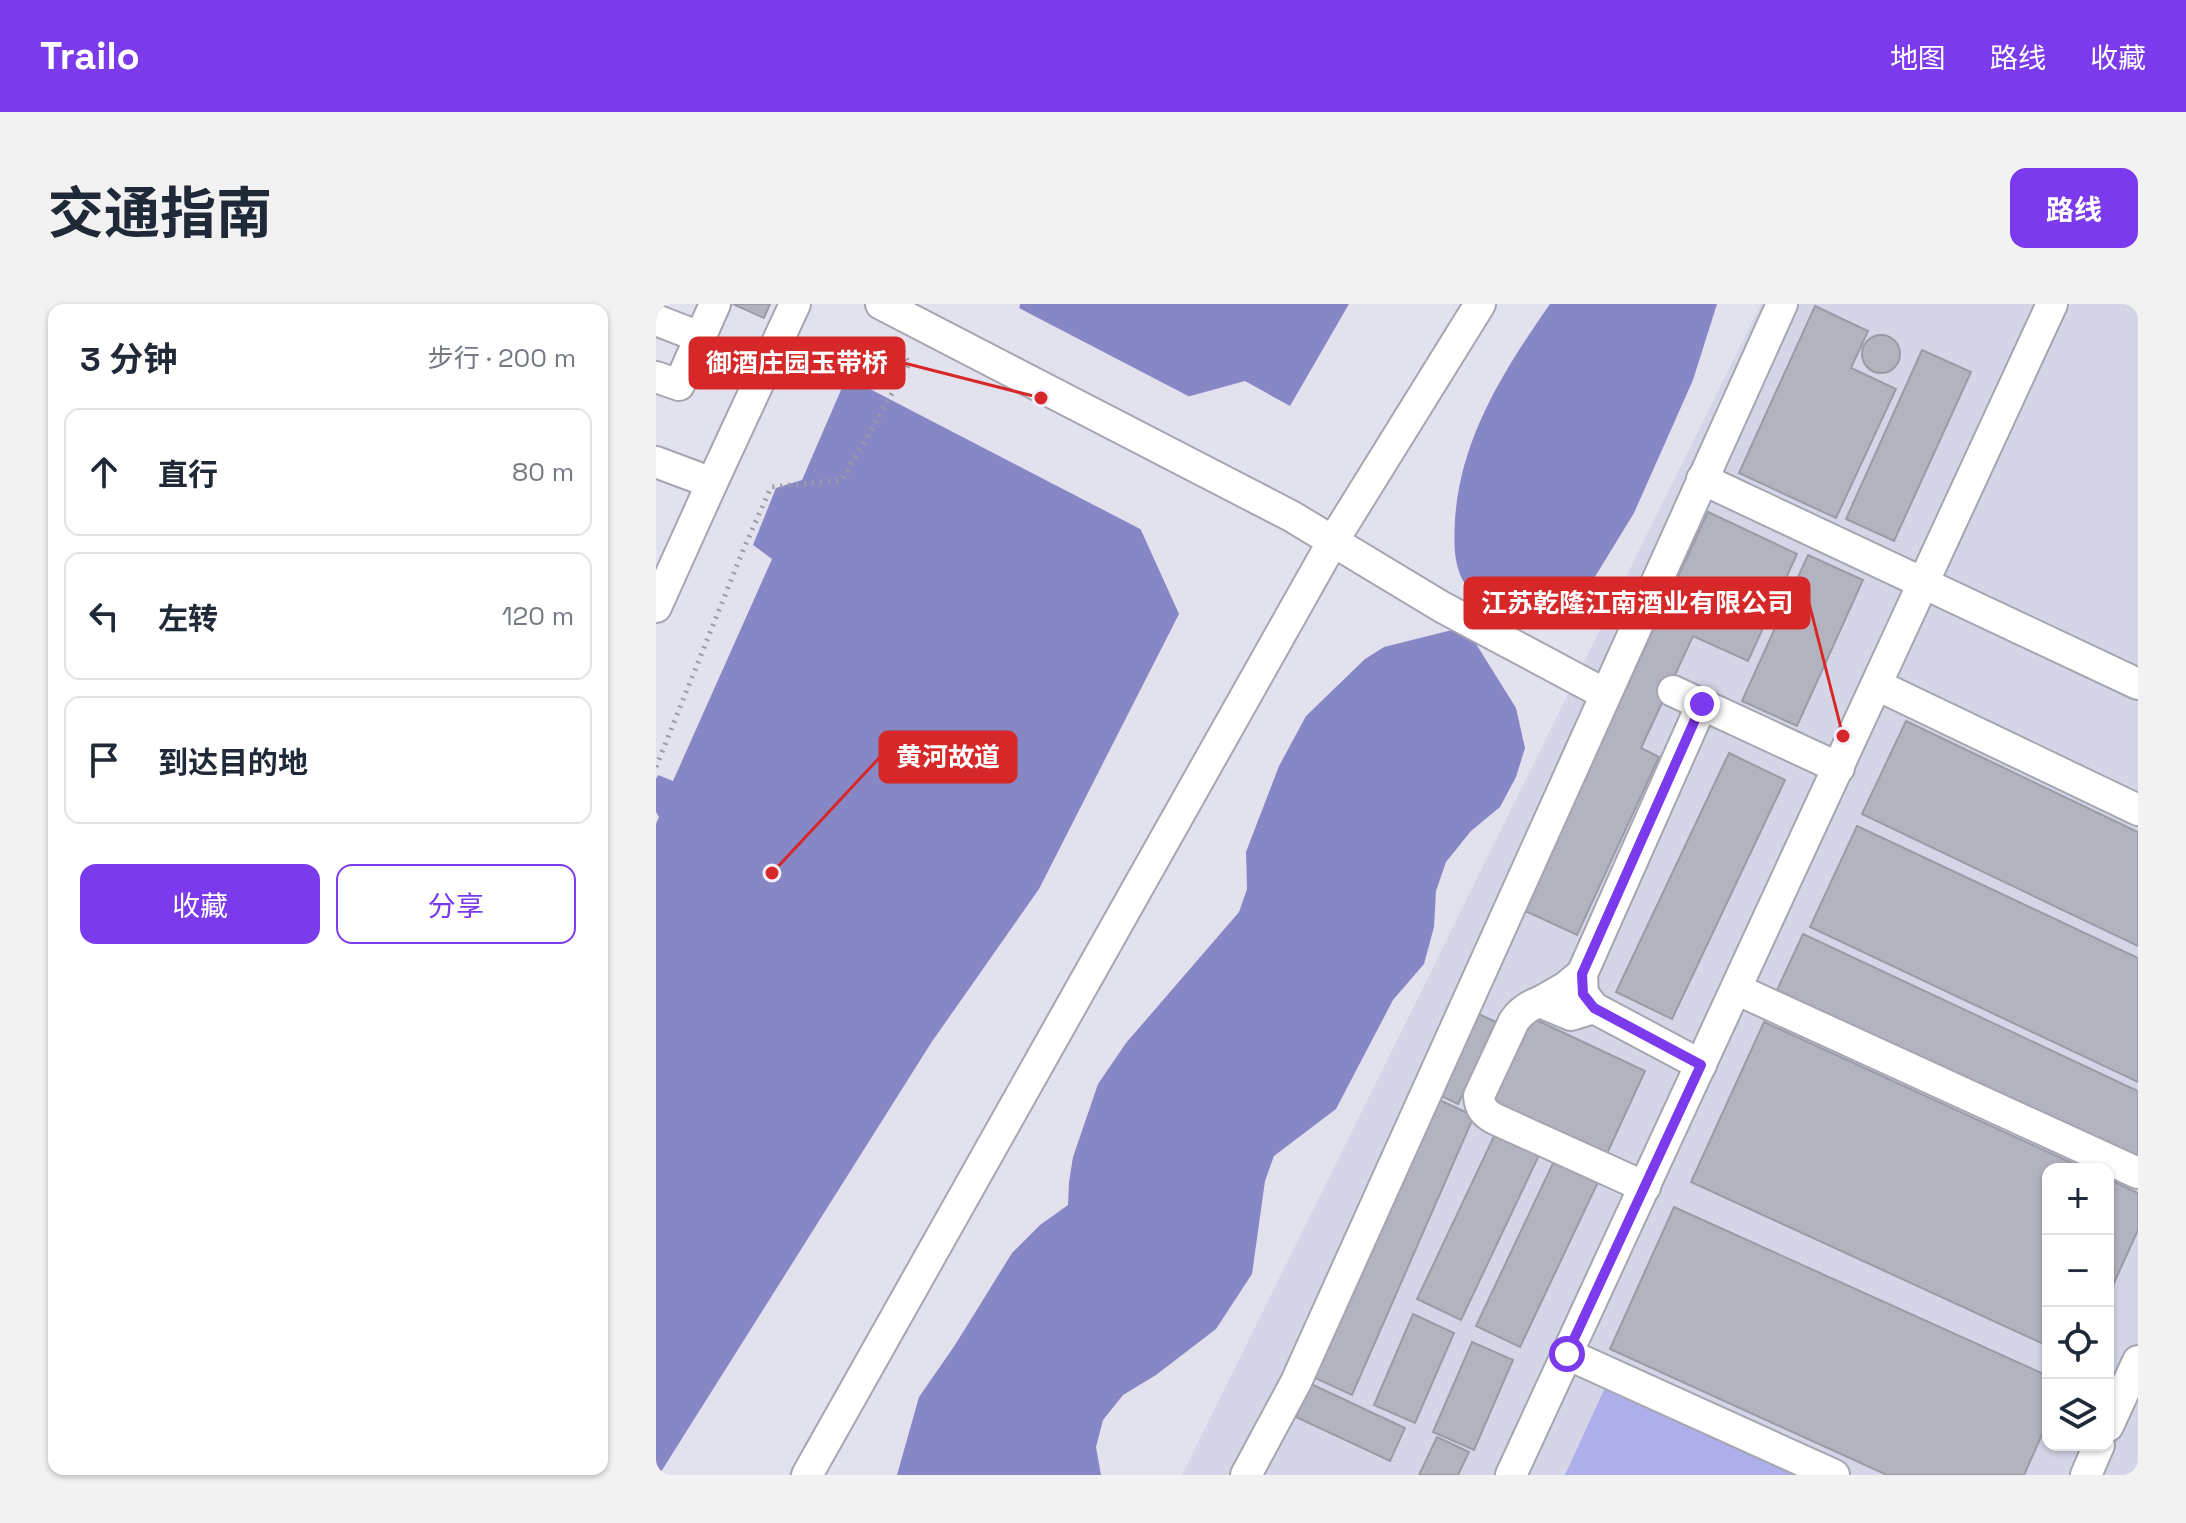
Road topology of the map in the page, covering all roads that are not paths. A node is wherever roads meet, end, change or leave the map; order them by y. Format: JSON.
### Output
{"nodes":[{"id":1,"x":715,"y":304,"type":"edge"},
{"id":2,"x":795,"y":304,"type":"edge"},
{"id":3,"x":882,"y":304,"type":"edge"},
{"id":4,"x":1480,"y":304,"type":"edge"},
{"id":5,"x":1782,"y":304,"type":"edge"},
{"id":6,"x":2052,"y":304,"type":"edge"},
{"id":7,"x":656,"y":320,"type":"edge"},
{"id":8,"x":700,"y":337,"type":"junction"},
{"id":9,"x":656,"y":377,"type":"edge"},
{"id":10,"x":656,"y":462,"type":"edge"},
{"id":11,"x":1702,"y":479,"type":"junction"},
{"id":12,"x":712,"y":483,"type":"junction"},
{"id":13,"x":1333,"y":541,"type":"junction"},
{"id":14,"x":1924,"y":583,"type":"junction"},
{"id":15,"x":656,"y":607,"type":"edge"},
{"id":16,"x":2138,"y":684,"type":"edge"},
{"id":17,"x":1877,"y":685,"type":"junction"},
{"id":18,"x":1673,"y":691,"type":"dead end"},
{"id":19,"x":1605,"y":694,"type":"junction"},
{"id":20,"x":1702,"y":704,"type":"junction"},
{"id":21,"x":1839,"y":768,"type":"junction"},
{"id":22,"x":2138,"y":810,"type":"edge"},
{"id":23,"x":1582,"y":974,"type":"junction"},
{"id":24,"x":1736,"y":989,"type":"junction"},
{"id":25,"x":1540,"y":1002,"type":"junction"},
{"id":26,"x":1594,"y":1008,"type":"junction"},
{"id":27,"x":1701,"y":1065,"type":"junction"},
{"id":28,"x":2138,"y":1173,"type":"edge"},
{"id":29,"x":1645,"y":1187,"type":"junction"},
{"id":30,"x":1567,"y":1354,"type":"junction"},
{"id":31,"x":2138,"y":1361,"type":"edge"},
{"id":32,"x":2114,"y":1413,"type":"edge"},
{"id":33,"x":2096,"y":1451,"type":"edge"},
{"id":34,"x":807,"y":1475,"type":"edge"},
{"id":35,"x":1246,"y":1475,"type":"edge"},
{"id":36,"x":1511,"y":1475,"type":"edge"},
{"id":37,"x":1834,"y":1475,"type":"edge"},
{"id":38,"x":2086,"y":1475,"type":"edge"}],
"edges":[{"from":1,"to":8,"type":"lane"},
{"from":2,"to":12,"type":"lane"},
{"from":3,"to":13,"type":"lane"},
{"from":4,"to":13,"type":"lane"},
{"from":5,"to":11,"type":"lane"},
{"from":6,"to":14,"type":"lane"},
{"from":7,"to":8,"type":"lane"},
{"from":8,"to":9,"type":"lane"},
{"from":10,"to":12,"type":"lane"},
{"from":11,"to":14,"type":"lane"},
{"from":11,"to":19,"type":"lane"},
{"from":12,"to":15,"type":"lane"},
{"from":13,"to":19,"type":"lane"},
{"from":13,"to":34,"type":"lane"},
{"from":14,"to":16,"type":"lane"},
{"from":14,"to":17,"type":"lane"},
{"from":17,"to":21,"type":"lane"},
{"from":17,"to":22,"type":"lane"},
{"from":18,"to":20,"type":"lane"},
{"from":19,"to":35,"type":"lane"},
{"from":20,"to":21,"type":"lane"},
{"from":20,"to":23,"type":"lane"},
{"from":21,"to":24,"type":"lane"},
{"from":23,"to":25,"type":"lane"},
{"from":23,"to":26,"type":"lane"},
{"from":24,"to":27,"type":"lane"},
{"from":24,"to":28,"type":"lane"},
{"from":25,"to":26,"type":"lane"},
{"from":25,"to":29,"type":"lane"},
{"from":26,"to":27,"type":"lane"},
{"from":27,"to":29,"type":"lane"},
{"from":29,"to":30,"type":"lane"},
{"from":30,"to":36,"type":"lane"},
{"from":30,"to":37,"type":"lane"},
{"from":31,"to":32,"type":"lane"},
{"from":33,"to":38,"type":"lane"}]}
